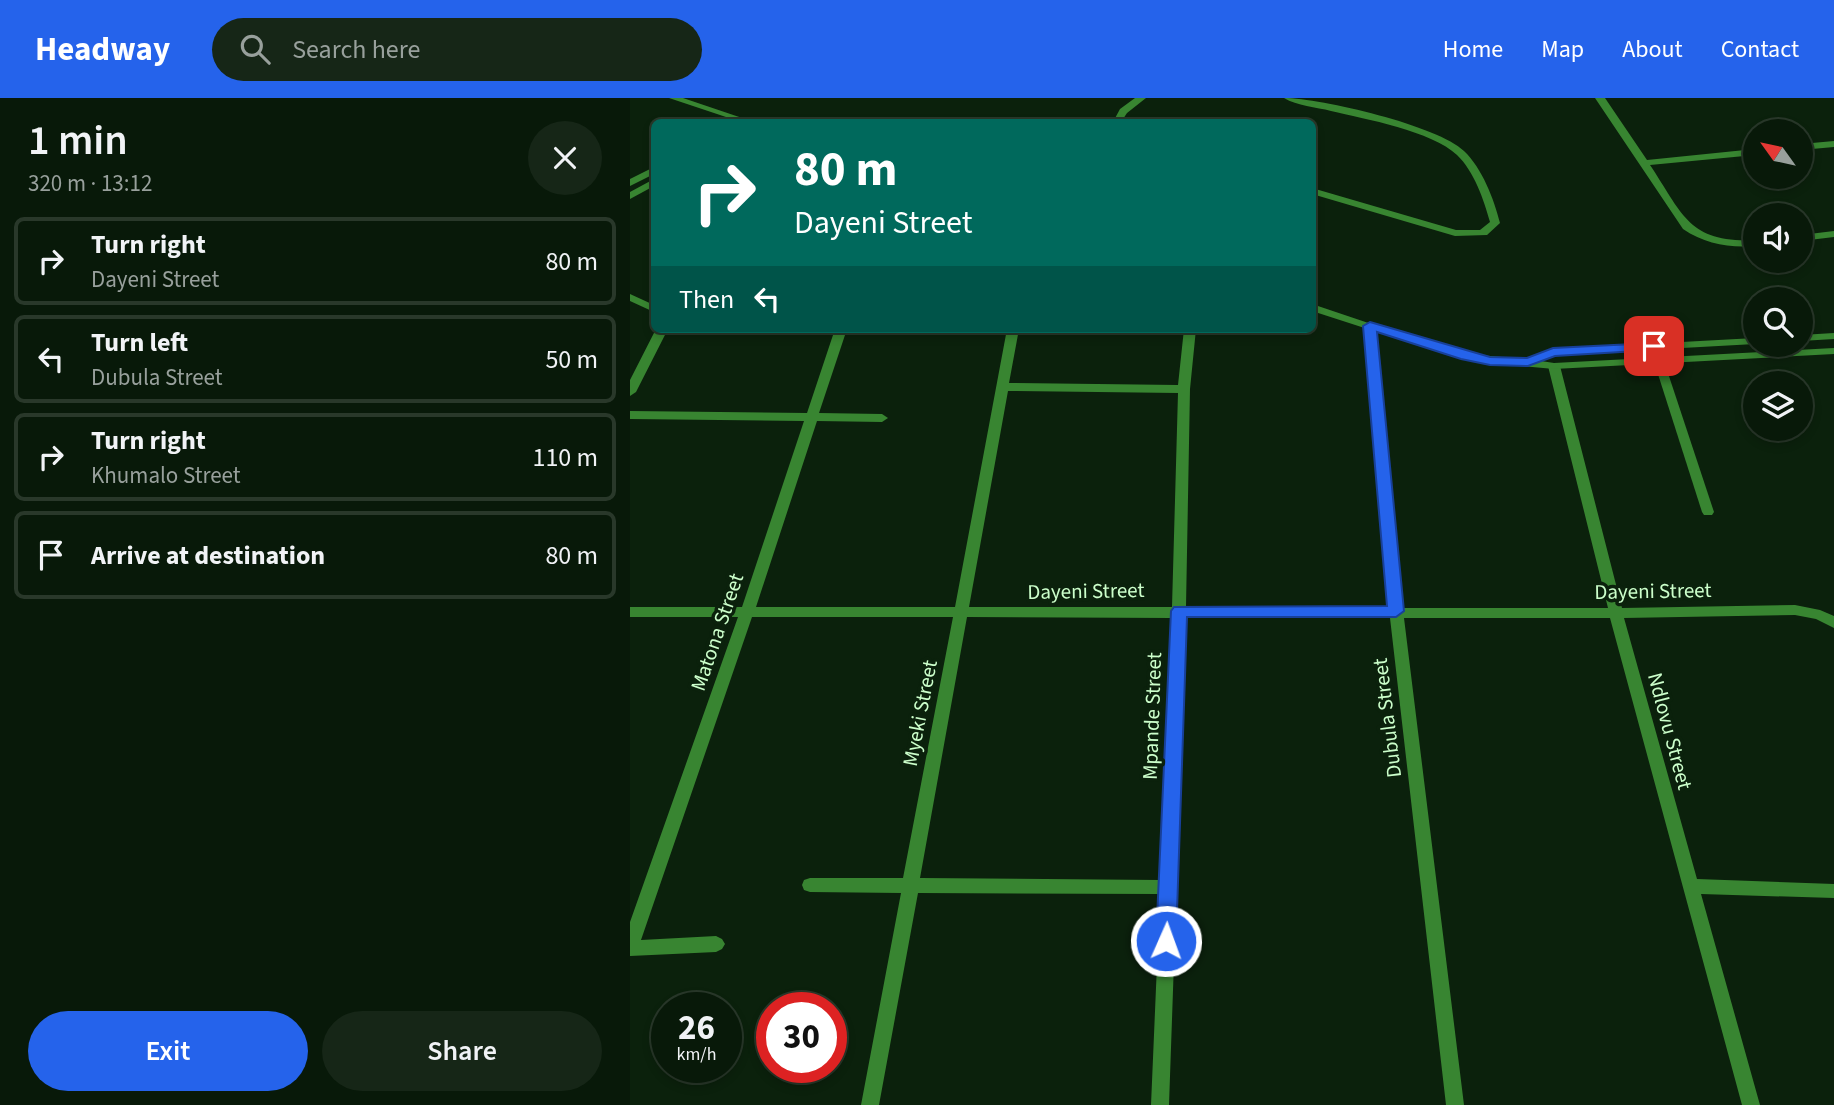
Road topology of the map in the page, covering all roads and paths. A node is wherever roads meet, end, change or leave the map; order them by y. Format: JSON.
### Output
{"nodes":[{"id":1,"x":674,"y":98,"type":"edge"},
{"id":2,"x":1140,"y":98,"type":"edge"},
{"id":3,"x":1289,"y":98,"type":"edge"},
{"id":4,"x":1600,"y":98,"type":"edge"},
{"id":5,"x":735,"y":119,"type":"edge"},
{"id":6,"x":1119,"y":119,"type":"edge"},
{"id":7,"x":1834,"y":144,"type":"edge"},
{"id":8,"x":1813,"y":146,"type":"edge"},
{"id":9,"x":1743,"y":153,"type":"edge"},
{"id":10,"x":1644,"y":163,"type":"junction"},
{"id":11,"x":651,"y":172,"type":"edge"},
{"id":12,"x":630,"y":183,"type":"edge"},
{"id":13,"x":651,"y":183,"type":"edge"},
{"id":14,"x":1316,"y":192,"type":"edge"},
{"id":15,"x":630,"y":196,"type":"edge"},
{"id":16,"x":1834,"y":234,"type":"edge"},
{"id":17,"x":1813,"y":237,"type":"edge"},
{"id":18,"x":1743,"y":243,"type":"edge"},
{"id":19,"x":630,"y":297,"type":"edge"},
{"id":20,"x":651,"y":308,"type":"edge"},
{"id":21,"x":1316,"y":308,"type":"edge"},
{"id":22,"x":1370,"y":326,"type":"junction"},
{"id":23,"x":660,"y":333,"type":"edge"},
{"id":24,"x":840,"y":333,"type":"edge"},
{"id":25,"x":1012,"y":333,"type":"edge"},
{"id":26,"x":1190,"y":333,"type":"edge"},
{"id":27,"x":1834,"y":336,"type":"edge"},
{"id":28,"x":1813,"y":337,"type":"edge"},
{"id":29,"x":1743,"y":342,"type":"edge"},
{"id":30,"x":1654,"y":346,"type":"junction"},
{"id":31,"x":1834,"y":351,"type":"edge"},
{"id":32,"x":1659,"y":360,"type":"junction"},
{"id":33,"x":1528,"y":362,"type":"junction"},
{"id":34,"x":1555,"y":366,"type":"junction"},
{"id":35,"x":1001,"y":387,"type":"junction"},
{"id":36,"x":1184,"y":389,"type":"junction"},
{"id":37,"x":630,"y":392,"type":"edge"},
{"id":38,"x":630,"y":415,"type":"edge"},
{"id":39,"x":812,"y":417,"type":"junction"},
{"id":40,"x":882,"y":418,"type":"dead end"},
{"id":41,"x":1708,"y":513,"type":"dead end"},
{"id":42,"x":1180,"y":611,"type":"junction"},
{"id":43,"x":1396,"y":611,"type":"junction"},
{"id":44,"x":630,"y":612,"type":"edge"},
{"id":45,"x":747,"y":612,"type":"junction"},
{"id":46,"x":1616,"y":613,"type":"junction"},
{"id":47,"x":962,"y":614,"type":"junction"},
{"id":48,"x":1834,"y":623,"type":"edge"},
{"id":49,"x":810,"y":884,"type":"dead end"},
{"id":50,"x":911,"y":885,"type":"junction"},
{"id":51,"x":1690,"y":886,"type":"junction"},
{"id":52,"x":1168,"y":887,"type":"junction"},
{"id":53,"x":1834,"y":891,"type":"edge"},
{"id":54,"x":716,"y":944,"type":"dead end"},
{"id":55,"x":630,"y":948,"type":"edge"},
{"id":56,"x":870,"y":1105,"type":"edge"},
{"id":57,"x":1160,"y":1105,"type":"edge"},
{"id":58,"x":1455,"y":1105,"type":"edge"},
{"id":59,"x":1751,"y":1105,"type":"edge"}],
"edges":[{"from":1,"to":5,"type":"street"},
{"from":2,"to":6,"type":"street"},
{"from":3,"to":14,"type":"street"},
{"from":4,"to":10,"type":"street"},
{"from":7,"to":8,"type":"street"},
{"from":9,"to":10,"type":"street"},
{"from":10,"to":18,"type":"street"},
{"from":11,"to":12,"type":"street"},
{"from":13,"to":15,"type":"street"},
{"from":16,"to":17,"type":"street"},
{"from":19,"to":20,"type":"street"},
{"from":21,"to":22,"type":"street"},
{"from":22,"to":33,"type":"street"},
{"from":22,"to":43,"type":"street","name":"Dubula Street"},
{"from":23,"to":37,"type":"street"},
{"from":24,"to":39,"type":"street","name":"Matona Street"},
{"from":25,"to":35,"type":"street","name":"Myeki Street"},
{"from":26,"to":36,"type":"street","name":"Mpande Street"},
{"from":27,"to":28,"type":"street"},
{"from":29,"to":30,"type":"street"},
{"from":30,"to":32,"type":"lane"},
{"from":30,"to":33,"type":"street"},
{"from":31,"to":32,"type":"street"},
{"from":32,"to":34,"type":"street"},
{"from":32,"to":41,"type":"lane"},
{"from":33,"to":34,"type":"street"},
{"from":34,"to":46,"type":"street","name":"Ndlovu Street"},
{"from":35,"to":36,"type":"street"},
{"from":35,"to":47,"type":"street","name":"Myeki Street"},
{"from":36,"to":42,"type":"street","name":"Mpande Street"},
{"from":38,"to":39,"type":"street"},
{"from":39,"to":40,"type":"street"},
{"from":39,"to":45,"type":"street","name":"Matona Street"},
{"from":42,"to":43,"type":"street","name":"Dayeni Street"},
{"from":42,"to":47,"type":"street","name":"Dayeni Street"},
{"from":42,"to":52,"type":"street","name":"Mpande Street"},
{"from":43,"to":46,"type":"street","name":"Dayeni Street"},
{"from":43,"to":58,"type":"street","name":"Dubula Street"},
{"from":44,"to":45,"type":"street","name":"Dayeni Street"},
{"from":45,"to":47,"type":"street","name":"Dayeni Street"},
{"from":45,"to":55,"type":"street","name":"Matona Street"},
{"from":46,"to":48,"type":"street","name":"Dayeni Street"},
{"from":46,"to":51,"type":"street","name":"Ndlovu Street"},
{"from":47,"to":50,"type":"street","name":"Myeki Street"},
{"from":49,"to":50,"type":"street"},
{"from":50,"to":52,"type":"street"},
{"from":50,"to":56,"type":"street","name":"Myeki Street"},
{"from":51,"to":53,"type":"street"},
{"from":51,"to":59,"type":"street","name":"Ndlovu Street"},
{"from":52,"to":57,"type":"street","name":"Mpande Street"},
{"from":54,"to":55,"type":"street"}]}
